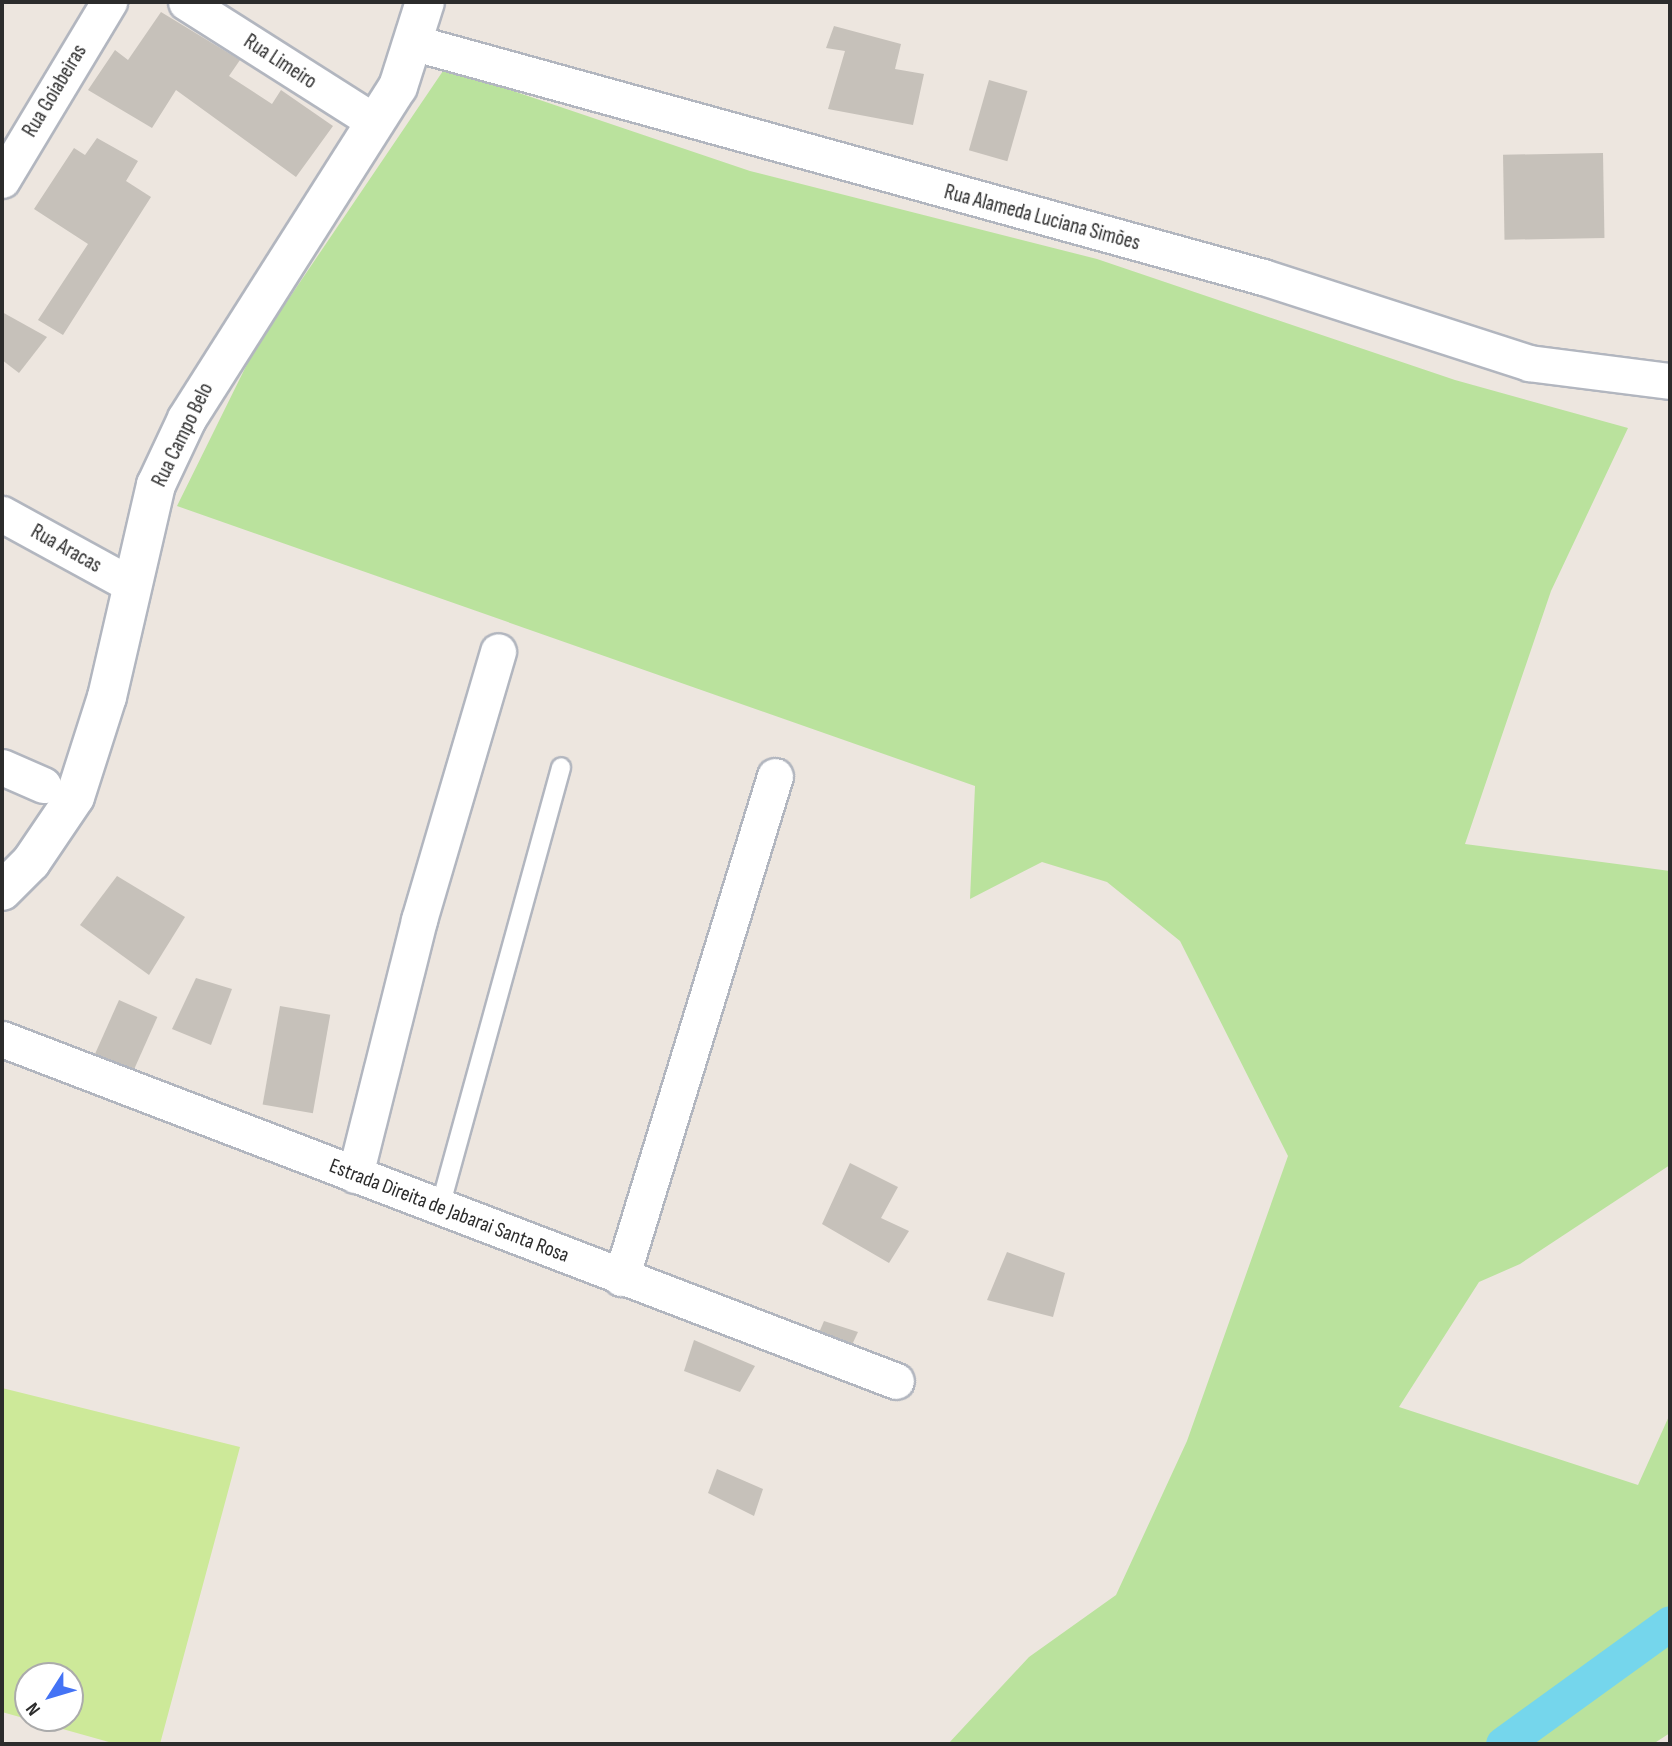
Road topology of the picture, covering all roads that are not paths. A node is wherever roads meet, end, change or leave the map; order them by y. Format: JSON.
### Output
{"nodes":[{"id":1,"x":109,"y":2,"type":"edge"},
{"id":2,"x":186,"y":2,"type":"edge"},
{"id":3,"x":425,"y":2,"type":"edge"},
{"id":4,"x":415,"y":43,"type":"junction"},
{"id":5,"x":375,"y":122,"type":"junction"},
{"id":6,"x":2,"y":180,"type":"edge"},
{"id":7,"x":1670,"y":381,"type":"edge"},
{"id":8,"x":2,"y":514,"type":"edge"},
{"id":9,"x":130,"y":584,"type":"junction"},
{"id":10,"x":499,"y":651,"type":"dead end"},
{"id":11,"x":2,"y":767,"type":"edge"},
{"id":12,"x":561,"y":767,"type":"dead end"},
{"id":13,"x":775,"y":776,"type":"dead end"},
{"id":14,"x":43,"y":785,"type":"dead end"},
{"id":15,"x":2,"y":891,"type":"edge"},
{"id":16,"x":2,"y":1039,"type":"edge"},
{"id":17,"x":355,"y":1175,"type":"junction"},
{"id":18,"x":440,"y":1207,"type":"junction"},
{"id":19,"x":621,"y":1278,"type":"junction"},
{"id":20,"x":896,"y":1381,"type":"dead end"}],
"edges":[{"from":1,"to":6,"type":"street","name":"Rua Goiabeiras"},
{"from":2,"to":5,"type":"street","name":"Rua Limeiro"},
{"from":3,"to":4,"type":"street","name":"Rua Campo Belo"},
{"from":4,"to":5,"type":"street","name":"Rua Campo Belo"},
{"from":4,"to":7,"type":"street","name":"Rua Alameda Luciana Simões"},
{"from":5,"to":9,"type":"street","name":"Rua Campo Belo"},
{"from":8,"to":9,"type":"street","name":"Rua Aracas"},
{"from":9,"to":15,"type":"street","name":"Rua Campo Belo"},
{"from":10,"to":17,"type":"street"},
{"from":11,"to":14,"type":"street"},
{"from":12,"to":18,"type":"lane"},
{"from":13,"to":19,"type":"street"},
{"from":16,"to":17,"type":"street","name":"Estrada Direita de Jabarai Santa Rosa"},
{"from":17,"to":18,"type":"street","name":"Estrada Direita de Jabarai Santa Rosa"},
{"from":18,"to":19,"type":"street","name":"Estrada Direita de Jabarai Santa Rosa"},
{"from":19,"to":20,"type":"street","name":"Estrada Direita de Jabarai Santa Rosa"}]}
